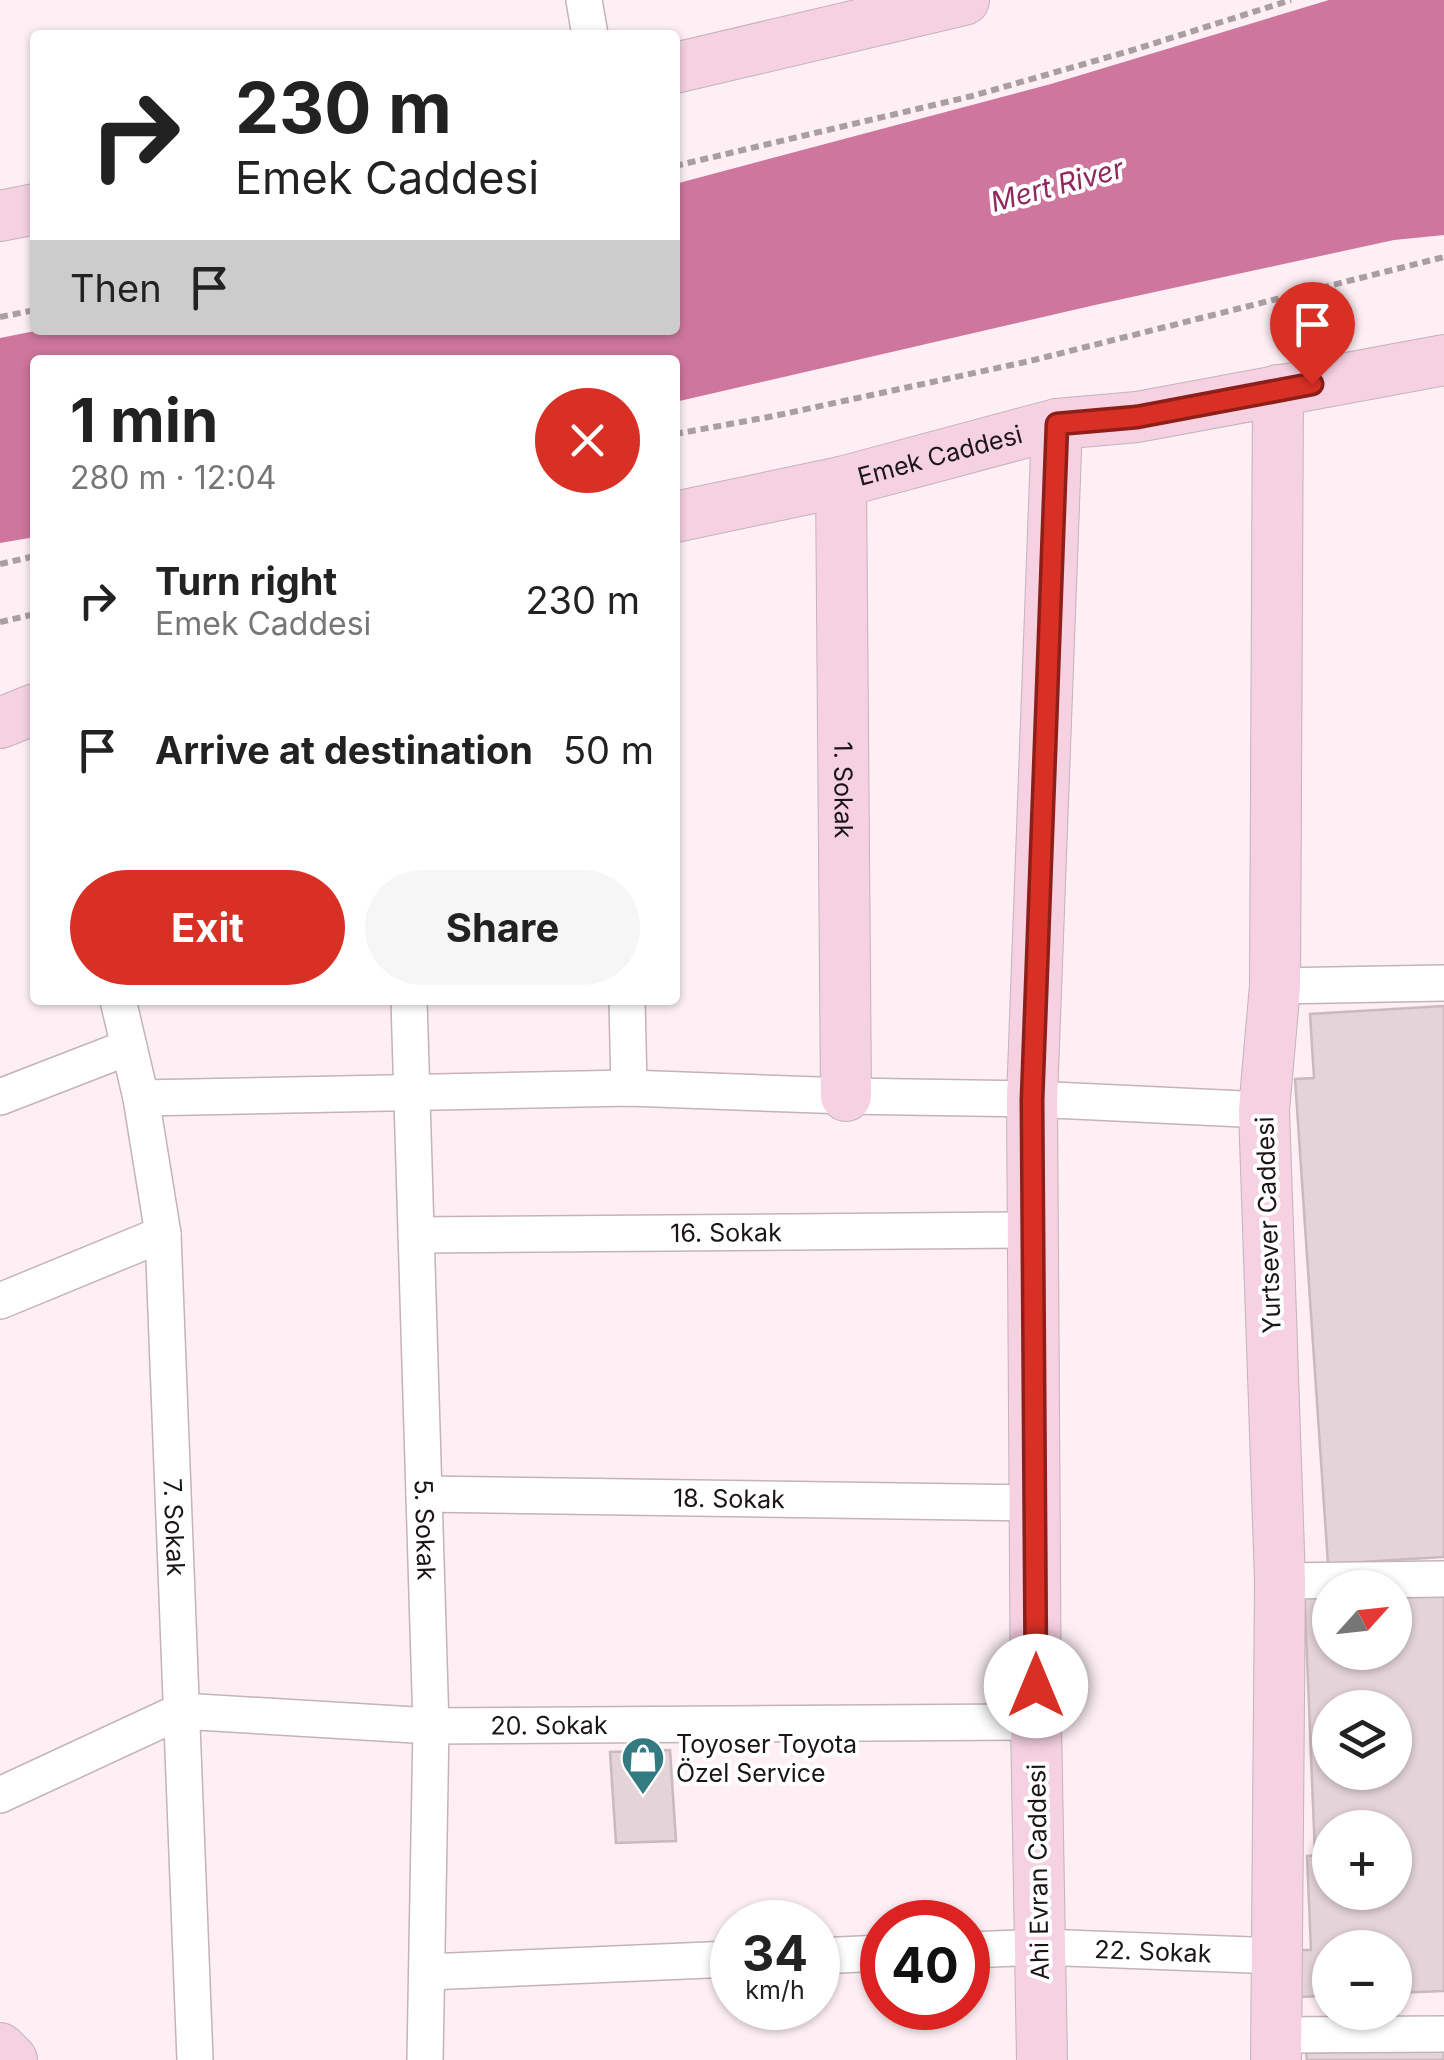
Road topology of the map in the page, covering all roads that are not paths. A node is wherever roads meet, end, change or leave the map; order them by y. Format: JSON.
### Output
{"nodes":[{"id":1,"x":584,"y":0,"type":"edge"},
{"id":2,"x":964,"y":0,"type":"edge"},
{"id":3,"x":589,"y":30,"type":"edge"},
{"id":4,"x":680,"y":67,"type":"edge"},
{"id":5,"x":30,"y":210,"type":"edge"},
{"id":6,"x":0,"y":216,"type":"edge"},
{"id":7,"x":1444,"y":360,"type":"edge"},
{"id":8,"x":1278,"y":390,"type":"junction"},
{"id":9,"x":1057,"y":424,"type":"junction"},
{"id":10,"x":841,"y":482,"type":"junction"},
{"id":11,"x":680,"y":517,"type":"edge"},
{"id":12,"x":30,"y":711,"type":"edge"},
{"id":13,"x":0,"y":723,"type":"edge"},
{"id":14,"x":1444,"y":984,"type":"edge"},
{"id":15,"x":1275,"y":986,"type":"junction"},
{"id":16,"x":119,"y":1005,"type":"edge"},
{"id":17,"x":409,"y":1005,"type":"edge"},
{"id":18,"x":627,"y":1005,"type":"edge"},
{"id":19,"x":129,"y":1047,"type":"junction"},
{"id":20,"x":629,"y":1088,"type":"junction"},
{"id":21,"x":412,"y":1094,"type":"junction"},
{"id":22,"x":0,"y":1096,"type":"edge"},
{"id":23,"x":846,"y":1096,"type":"junction"},
{"id":24,"x":141,"y":1098,"type":"junction"},
{"id":25,"x":1032,"y":1100,"type":"junction"},
{"id":26,"x":1264,"y":1110,"type":"junction"},
{"id":27,"x":1034,"y":1230,"type":"junction"},
{"id":28,"x":163,"y":1234,"type":"junction"},
{"id":29,"x":416,"y":1235,"type":"junction"},
{"id":30,"x":0,"y":1301,"type":"edge"},
{"id":31,"x":424,"y":1494,"type":"junction"},
{"id":32,"x":1034,"y":1503,"type":"junction"},
{"id":33,"x":1444,"y":1579,"type":"edge"},
{"id":34,"x":1280,"y":1581,"type":"junction"},
{"id":35,"x":181,"y":1710,"type":"junction"},
{"id":36,"x":1036,"y":1722,"type":"junction"},
{"id":37,"x":431,"y":1726,"type":"junction"},
{"id":38,"x":0,"y":1796,"type":"edge"},
{"id":39,"x":1040,"y":1947,"type":"junction"},
{"id":40,"x":990,"y":1949,"type":"edge"},
{"id":41,"x":1276,"y":1956,"type":"junction"},
{"id":42,"x":710,"y":1961,"type":"edge"},
{"id":43,"x":427,"y":1972,"type":"junction"},
{"id":44,"x":1444,"y":2034,"type":"edge"},
{"id":45,"x":0,"y":2048,"type":"edge"},
{"id":46,"x":1276,"y":2048,"type":"edge"},
{"id":47,"x":12,"y":2060,"type":"edge"},
{"id":48,"x":194,"y":2060,"type":"edge"},
{"id":49,"x":425,"y":2060,"type":"edge"},
{"id":50,"x":1042,"y":2060,"type":"edge"}],
"edges":[{"from":1,"to":3,"type":"street"},
{"from":2,"to":4,"type":"street"},
{"from":5,"to":6,"type":"street"},
{"from":7,"to":8,"type":"street","name":"Emek Caddesi"},
{"from":8,"to":9,"type":"street","name":"Emek Caddesi"},
{"from":8,"to":15,"type":"street","name":"Yurtsever Caddesi"},
{"from":9,"to":10,"type":"street","name":"Emek Caddesi"},
{"from":9,"to":25,"type":"street","name":"Ahi Evran Caddesi"},
{"from":10,"to":11,"type":"street","name":"Emek Caddesi"},
{"from":10,"to":23,"type":"street","name":"1. Sokak"},
{"from":12,"to":13,"type":"street"},
{"from":14,"to":15,"type":"street"},
{"from":15,"to":26,"type":"street","name":"Yurtsever Caddesi"},
{"from":16,"to":19,"type":"street","name":"7. Sokak"},
{"from":17,"to":21,"type":"street","name":"5. Sokak"},
{"from":18,"to":20,"type":"street"},
{"from":19,"to":22,"type":"street"},
{"from":19,"to":24,"type":"street","name":"7. Sokak"},
{"from":20,"to":21,"type":"street"},
{"from":20,"to":23,"type":"street"},
{"from":21,"to":24,"type":"street"},
{"from":21,"to":29,"type":"street","name":"5. Sokak"},
{"from":23,"to":25,"type":"street"},
{"from":24,"to":28,"type":"street","name":"7. Sokak"},
{"from":25,"to":26,"type":"street"},
{"from":25,"to":27,"type":"street","name":"Ahi Evran Caddesi"},
{"from":26,"to":34,"type":"street","name":"Yurtsever Caddesi"},
{"from":27,"to":29,"type":"street","name":"16. Sokak"},
{"from":27,"to":32,"type":"street","name":"Ahi Evran Caddesi"},
{"from":28,"to":30,"type":"street"},
{"from":28,"to":35,"type":"street","name":"7. Sokak"},
{"from":29,"to":31,"type":"street","name":"5. Sokak"},
{"from":31,"to":32,"type":"street","name":"18. Sokak"},
{"from":31,"to":37,"type":"street","name":"5. Sokak"},
{"from":32,"to":36,"type":"street","name":"Ahi Evran Caddesi"},
{"from":33,"to":34,"type":"street"},
{"from":34,"to":41,"type":"street","name":"Yurtsever Caddesi"},
{"from":35,"to":37,"type":"street","name":"20. Sokak"},
{"from":35,"to":38,"type":"street"},
{"from":35,"to":48,"type":"street","name":"7. Sokak"},
{"from":36,"to":37,"type":"street","name":"20. Sokak"},
{"from":36,"to":39,"type":"street","name":"Ahi Evran Caddesi"},
{"from":37,"to":43,"type":"street","name":"5. Sokak"},
{"from":39,"to":40,"type":"street","name":"22. Sokak"},
{"from":39,"to":41,"type":"street","name":"22. Sokak"},
{"from":39,"to":50,"type":"street","name":"Ahi Evran Caddesi"},
{"from":41,"to":46,"type":"street","name":"Yurtsever Caddesi"},
{"from":42,"to":43,"type":"street"},
{"from":43,"to":49,"type":"street","name":"5. Sokak"},
{"from":44,"to":46,"type":"street"},
{"from":45,"to":47,"type":"street"}]}
